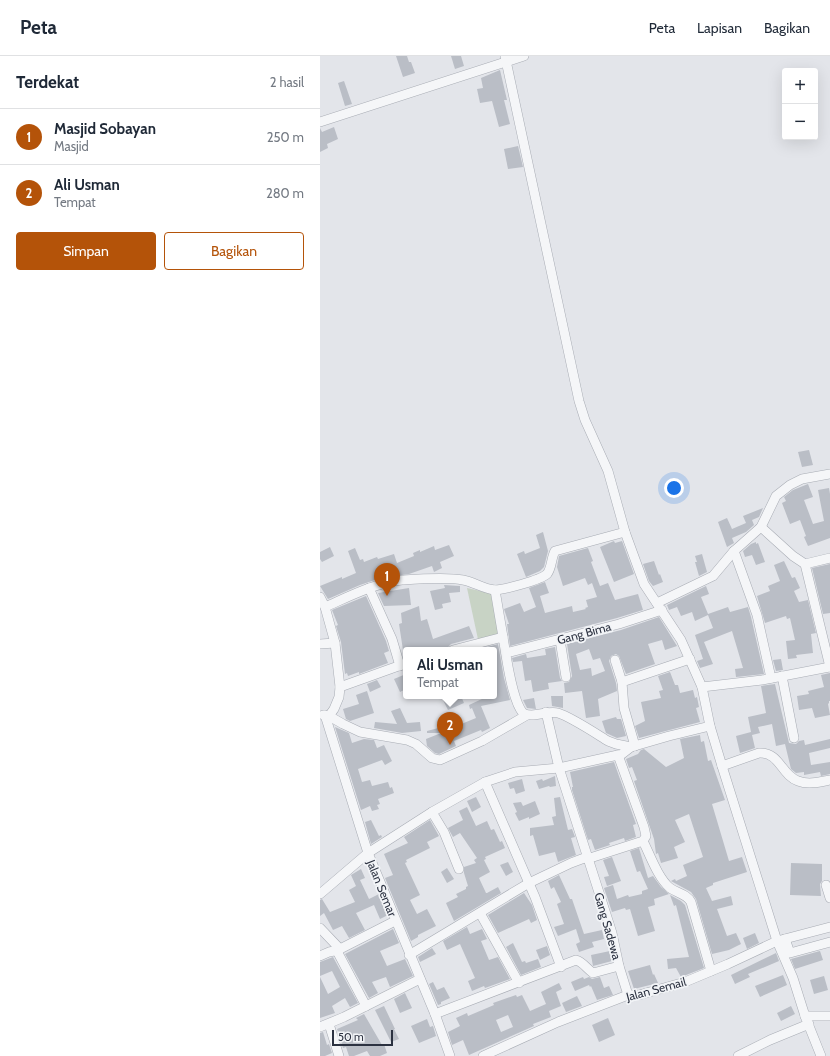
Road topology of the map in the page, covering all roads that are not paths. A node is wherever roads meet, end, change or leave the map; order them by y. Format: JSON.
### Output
{"nodes":[{"id":1,"x":524,"y":56,"type":"edge"},
{"id":2,"x":505,"y":59,"type":"edge"},
{"id":3,"x":320,"y":122,"type":"edge"},
{"id":4,"x":830,"y":474,"type":"edge"},
{"id":5,"x":761,"y":527,"type":"junction"},
{"id":6,"x":625,"y":532,"type":"junction"},
{"id":7,"x":734,"y":551,"type":"junction"},
{"id":8,"x":830,"y":558,"type":"edge"},
{"id":9,"x":805,"y":564,"type":"junction"},
{"id":10,"x":369,"y":588,"type":"junction"},
{"id":11,"x":495,"y":590,"type":"junction"},
{"id":12,"x":320,"y":597,"type":"edge"},
{"id":13,"x":325,"y":607,"type":"junction"},
{"id":14,"x":660,"y":607,"type":"junction"},
{"id":15,"x":503,"y":637,"type":"junction"},
{"id":16,"x":560,"y":640,"type":"junction"},
{"id":17,"x":334,"y":643,"type":"junction"},
{"id":18,"x":320,"y":644,"type":"edge"},
{"id":19,"x":465,"y":647,"type":"edge"},
{"id":20,"x":506,"y":654,"type":"junction"},
{"id":21,"x":690,"y":659,"type":"junction"},
{"id":22,"x":615,"y":660,"type":"dead end"},
{"id":23,"x":403,"y":665,"type":"edge"},
{"id":24,"x":830,"y":667,"type":"edge"},
{"id":25,"x":782,"y":676,"type":"junction"},
{"id":26,"x":566,"y":677,"type":"dead end"},
{"id":27,"x":771,"y":678,"type":"junction"},
{"id":28,"x":622,"y":682,"type":"junction"},
{"id":29,"x":340,"y":687,"type":"junction"},
{"id":30,"x":702,"y":687,"type":"junction"},
{"id":31,"x":546,"y":712,"type":"junction"},
{"id":32,"x":324,"y":715,"type":"edge"},
{"id":33,"x":527,"y":715,"type":"junction"},
{"id":34,"x":710,"y":726,"type":"junction"},
{"id":35,"x":794,"y":738,"type":"dead end"},
{"id":36,"x":627,"y":751,"type":"junction"},
{"id":37,"x":722,"y":766,"type":"junction"},
{"id":38,"x":559,"y":768,"type":"junction"},
{"id":39,"x":830,"y":780,"type":"edge"},
{"id":40,"x":485,"y":782,"type":"junction"},
{"id":41,"x":432,"y":812,"type":"junction"},
{"id":42,"x":643,"y":841,"type":"junction"},
{"id":43,"x":368,"y":853,"type":"junction"},
{"id":44,"x":587,"y":858,"type":"junction"},
{"id":45,"x":459,"y":869,"type":"dead end"},
{"id":46,"x":529,"y":883,"type":"junction"},
{"id":47,"x":826,"y":886,"type":"dead end"},
{"id":48,"x":320,"y":894,"type":"edge"},
{"id":49,"x":830,"y":898,"type":"edge"},
{"id":50,"x":480,"y":913,"type":"junction"},
{"id":51,"x":395,"y":921,"type":"junction"},
{"id":52,"x":320,"y":928,"type":"edge"},
{"id":53,"x":830,"y":928,"type":"edge"},
{"id":54,"x":781,"y":940,"type":"junction"},
{"id":55,"x":830,"y":942,"type":"edge"},
{"id":56,"x":340,"y":950,"type":"junction"},
{"id":57,"x":409,"y":954,"type":"junction"},
{"id":58,"x":320,"y":956,"type":"edge"},
{"id":59,"x":619,"y":966,"type":"junction"},
{"id":60,"x":561,"y":967,"type":"junction"},
{"id":61,"x":711,"y":971,"type":"junction"},
{"id":62,"x":420,"y":979,"type":"junction"},
{"id":63,"x":519,"y":983,"type":"junction"},
{"id":64,"x":628,"y":995,"type":"junction"},
{"id":65,"x":366,"y":1006,"type":"junction"},
{"id":66,"x":435,"y":1014,"type":"junction"},
{"id":67,"x":830,"y":1016,"type":"edge"},
{"id":68,"x":807,"y":1020,"type":"junction"},
{"id":69,"x":324,"y":1026,"type":"edge"},
{"id":70,"x":339,"y":1056,"type":"edge"},
{"id":71,"x":450,"y":1056,"type":"edge"},
{"id":72,"x":483,"y":1056,"type":"edge"},
{"id":73,"x":738,"y":1056,"type":"edge"},
{"id":74,"x":821,"y":1056,"type":"edge"}],
"edges":[{"from":1,"to":2,"type":"street"},
{"from":2,"to":3,"type":"street"},
{"from":2,"to":6,"type":"street"},
{"from":4,"to":5,"type":"street"},
{"from":5,"to":7,"type":"street","name":"Gang Bima"},
{"from":5,"to":9,"type":"street"},
{"from":6,"to":11,"type":"street"},
{"from":6,"to":14,"type":"street"},
{"from":7,"to":14,"type":"street","name":"Gang Bima"},
{"from":7,"to":27,"type":"street"},
{"from":8,"to":9,"type":"street"},
{"from":9,"to":24,"type":"street"},
{"from":10,"to":11,"type":"street"},
{"from":10,"to":13,"type":"street"},
{"from":10,"to":23,"type":"street"},
{"from":11,"to":15,"type":"street"},
{"from":12,"to":13,"type":"street"},
{"from":13,"to":17,"type":"street"},
{"from":14,"to":16,"type":"street","name":"Gang Bima"},
{"from":14,"to":21,"type":"street"},
{"from":15,"to":19,"type":"street"},
{"from":15,"to":20,"type":"street"},
{"from":16,"to":20,"type":"street","name":"Gang Bima"},
{"from":16,"to":26,"type":"street"},
{"from":17,"to":18,"type":"street"},
{"from":17,"to":29,"type":"street"},
{"from":20,"to":33,"type":"street"},
{"from":21,"to":28,"type":"street"},
{"from":21,"to":30,"type":"street"},
{"from":22,"to":28,"type":"street"},
{"from":23,"to":29,"type":"street"},
{"from":24,"to":25,"type":"street"},
{"from":25,"to":27,"type":"street"},
{"from":25,"to":35,"type":"street"},
{"from":27,"to":30,"type":"street"},
{"from":28,"to":36,"type":"street"},
{"from":29,"to":32,"type":"street"},
{"from":30,"to":34,"type":"street"},
{"from":31,"to":33,"type":"street"},
{"from":31,"to":36,"type":"street"},
{"from":31,"to":38,"type":"street","name":"Gang Sadewa"},
{"from":32,"to":33,"type":"street"},
{"from":32,"to":43,"type":"street","name":"Jalan Semar"},
{"from":34,"to":36,"type":"street"},
{"from":34,"to":37,"type":"street"},
{"from":36,"to":38,"type":"street"},
{"from":36,"to":42,"type":"street"},
{"from":37,"to":39,"type":"street"},
{"from":37,"to":54,"type":"street"},
{"from":38,"to":40,"type":"street"},
{"from":38,"to":44,"type":"street","name":"Gang Sadewa"},
{"from":40,"to":41,"type":"street"},
{"from":40,"to":46,"type":"street"},
{"from":41,"to":43,"type":"street"},
{"from":41,"to":45,"type":"street"},
{"from":42,"to":44,"type":"street"},
{"from":42,"to":61,"type":"street"},
{"from":43,"to":48,"type":"street"},
{"from":43,"to":51,"type":"street","name":"Jalan Semar"},
{"from":44,"to":46,"type":"street"},
{"from":44,"to":59,"type":"street","name":"Gang Sadewa"},
{"from":46,"to":50,"type":"street"},
{"from":46,"to":60,"type":"street"},
{"from":47,"to":49,"type":"street"},
{"from":50,"to":57,"type":"street"},
{"from":50,"to":63,"type":"street"},
{"from":51,"to":56,"type":"street"},
{"from":51,"to":57,"type":"street","name":"Jalan Semar"},
{"from":52,"to":56,"type":"street"},
{"from":53,"to":54,"type":"street","name":"Jalan Semail"},
{"from":54,"to":55,"type":"street"},
{"from":54,"to":61,"type":"street","name":"Jalan Semail"},
{"from":54,"to":68,"type":"street"},
{"from":56,"to":58,"type":"street"},
{"from":56,"to":65,"type":"street"},
{"from":57,"to":62,"type":"street","name":"Jalan Semar"},
{"from":59,"to":60,"type":"street"},
{"from":59,"to":64,"type":"street","name":"Gang Sadewa"},
{"from":60,"to":63,"type":"street"},
{"from":61,"to":64,"type":"street","name":"Jalan Semail"},
{"from":62,"to":65,"type":"street"},
{"from":62,"to":66,"type":"street","name":"Jalan Semar"},
{"from":63,"to":66,"type":"street"},
{"from":64,"to":72,"type":"street","name":"Jalan Semail"},
{"from":65,"to":69,"type":"street"},
{"from":66,"to":71,"type":"street","name":"Jalan Semar"},
{"from":67,"to":68,"type":"street"},
{"from":68,"to":73,"type":"street"},
{"from":68,"to":74,"type":"street"},
{"from":69,"to":70,"type":"street"}]}
